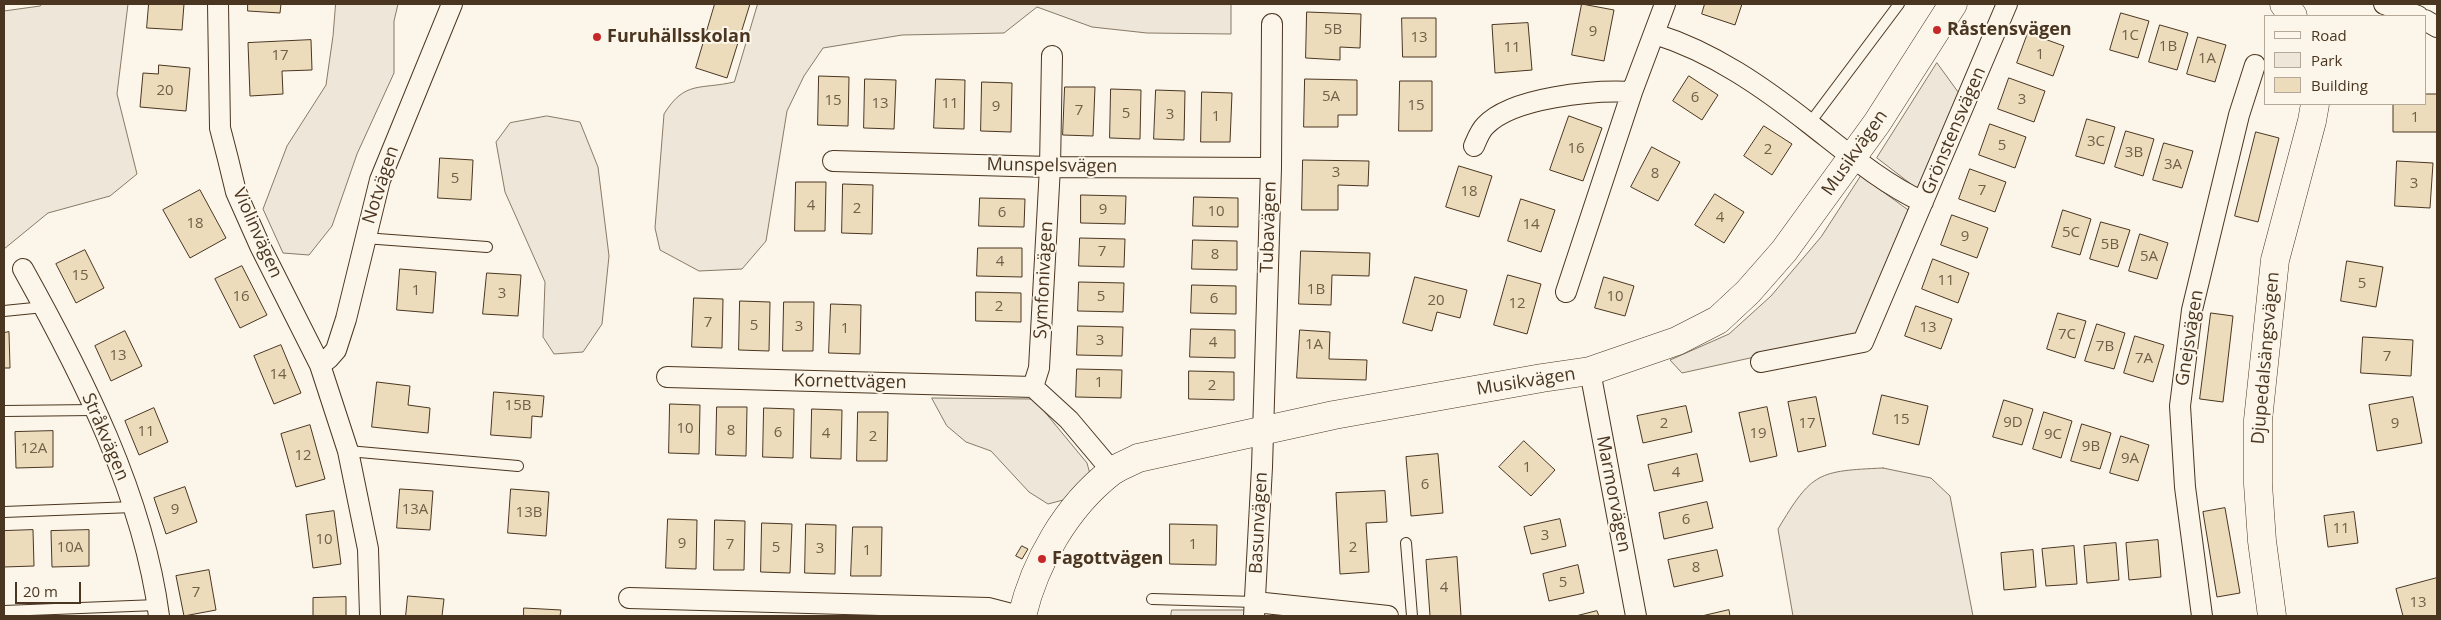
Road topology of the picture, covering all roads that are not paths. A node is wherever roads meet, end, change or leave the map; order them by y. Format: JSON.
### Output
{"nodes":[{"id":1,"x":218,"y":4,"type":"edge"},
{"id":2,"x":452,"y":4,"type":"edge"},
{"id":3,"x":1665,"y":4,"type":"edge"},
{"id":4,"x":1899,"y":4,"type":"edge"},
{"id":5,"x":1953,"y":4,"type":"edge"},
{"id":6,"x":2007,"y":4,"type":"edge"},
{"id":7,"x":2284,"y":4,"type":"edge"},
{"id":8,"x":2384,"y":4,"type":"edge"},
{"id":9,"x":2412,"y":10,"type":"edge"},
{"id":10,"x":2292,"y":15,"type":"edge"},
{"id":11,"x":2426,"y":21,"type":"edge"},
{"id":12,"x":1272,"y":24,"type":"dead end"},
{"id":13,"x":2437,"y":27,"type":"edge"},
{"id":14,"x":1655,"y":34,"type":"junction"},
{"id":15,"x":1052,"y":56,"type":"dead end"},
{"id":16,"x":2255,"y":65,"type":"dead end"},
{"id":17,"x":1632,"y":92,"type":"junction"},
{"id":18,"x":2315,"y":105,"type":"edge"},
{"id":19,"x":1810,"y":124,"type":"junction"},
{"id":20,"x":1474,"y":146,"type":"dead end"},
{"id":21,"x":1853,"y":158,"type":"junction"},
{"id":22,"x":833,"y":161,"type":"dead end"},
{"id":23,"x":1050,"y":166,"type":"junction"},
{"id":24,"x":1271,"y":168,"type":"junction"},
{"id":25,"x":1923,"y":202,"type":"junction"},
{"id":26,"x":364,"y":238,"type":"junction"},
{"id":27,"x":487,"y":247,"type":"dead end"},
{"id":28,"x":24,"y":269,"type":"dead end"},
{"id":29,"x":1566,"y":292,"type":"dead end"},
{"id":30,"x":44,"y":307,"type":"junction"},
{"id":31,"x":4,"y":310,"type":"edge"},
{"id":32,"x":1761,"y":362,"type":"dead end"},
{"id":33,"x":320,"y":365,"type":"junction"},
{"id":34,"x":1590,"y":371,"type":"junction"},
{"id":35,"x":667,"y":377,"type":"dead end"},
{"id":36,"x":1033,"y":387,"type":"junction"},
{"id":37,"x":94,"y":410,"type":"junction"},
{"id":38,"x":4,"y":411,"type":"edge"},
{"id":39,"x":1262,"y":430,"type":"junction"},
{"id":40,"x":348,"y":451,"type":"junction"},
{"id":41,"x":518,"y":466,"type":"dead end"},
{"id":42,"x":1112,"y":472,"type":"junction"},
{"id":43,"x":134,"y":507,"type":"junction"},
{"id":44,"x":4,"y":512,"type":"edge"},
{"id":45,"x":1406,"y":542,"type":"dead end"},
{"id":46,"x":629,"y":598,"type":"dead end"},
{"id":47,"x":1152,"y":599,"type":"dead end"},
{"id":48,"x":1255,"y":609,"type":"edge"},
{"id":49,"x":4,"y":611,"type":"edge"},
{"id":50,"x":158,"y":611,"type":"edge"},
{"id":51,"x":370,"y":616,"type":"edge"},
{"id":52,"x":1020,"y":616,"type":"edge"},
{"id":53,"x":1388,"y":616,"type":"edge"},
{"id":54,"x":1412,"y":616,"type":"edge"},
{"id":55,"x":1636,"y":616,"type":"edge"},
{"id":56,"x":2202,"y":616,"type":"edge"},
{"id":57,"x":2272,"y":616,"type":"edge"}],
"edges":[{"from":1,"to":33,"type":"street","name":"Violinvägen"},
{"from":2,"to":26,"type":"street","name":"Notvägen"},
{"from":3,"to":14,"type":"street"},
{"from":4,"to":19,"type":"lane"},
{"from":5,"to":21,"type":"street","name":"Musikvägen"},
{"from":6,"to":25,"type":"street","name":"Grönstensvägen"},
{"from":7,"to":10,"type":"street"},
{"from":8,"to":9,"type":"street"},
{"from":11,"to":13,"type":"street"},
{"from":12,"to":24,"type":"street","name":"Tubavägen"},
{"from":14,"to":17,"type":"street"},
{"from":14,"to":19,"type":"street"},
{"from":15,"to":23,"type":"street","name":"Symfonivägen"},
{"from":16,"to":56,"type":"street","name":"Gnejsvägen"},
{"from":17,"to":20,"type":"street"},
{"from":17,"to":29,"type":"street"},
{"from":18,"to":57,"type":"street","name":"Djupedalsängsvägen"},
{"from":19,"to":21,"type":"street"},
{"from":21,"to":25,"type":"street","name":"Grönstensvägen"},
{"from":21,"to":34,"type":"street","name":"Musikvägen"},
{"from":22,"to":23,"type":"street","name":"Munspelsvägen"},
{"from":23,"to":24,"type":"street","name":"Munspelsvägen"},
{"from":23,"to":36,"type":"street","name":"Symfonivägen"},
{"from":24,"to":39,"type":"street","name":"Tubavägen"},
{"from":25,"to":32,"type":"street","name":"Grönstensvägen"},
{"from":26,"to":27,"type":"lane"},
{"from":26,"to":33,"type":"street","name":"Notvägen"},
{"from":28,"to":30,"type":"street","name":"Stråkvägen"},
{"from":30,"to":31,"type":"lane"},
{"from":30,"to":37,"type":"street","name":"Stråkvägen"},
{"from":33,"to":40,"type":"street","name":"Violinvägen"},
{"from":34,"to":39,"type":"street","name":"Musikvägen"},
{"from":34,"to":55,"type":"street","name":"Marmorvägen"},
{"from":35,"to":36,"type":"street","name":"Kornettvägen"},
{"from":36,"to":42,"type":"street"},
{"from":37,"to":38,"type":"lane"},
{"from":37,"to":43,"type":"street","name":"Stråkvägen"},
{"from":39,"to":42,"type":"street","name":"Musikvägen"},
{"from":39,"to":48,"type":"street","name":"Basunvägen"},
{"from":40,"to":41,"type":"lane"},
{"from":40,"to":51,"type":"street","name":"Violinvägen"},
{"from":42,"to":52,"type":"street","name":"Musikvägen"},
{"from":43,"to":44,"type":"lane"},
{"from":43,"to":50,"type":"street","name":"Stråkvägen"},
{"from":45,"to":54,"type":"lane"},
{"from":46,"to":52,"type":"street"},
{"from":47,"to":48,"type":"lane"},
{"from":48,"to":53,"type":"street"},
{"from":49,"to":50,"type":"lane"}]}
